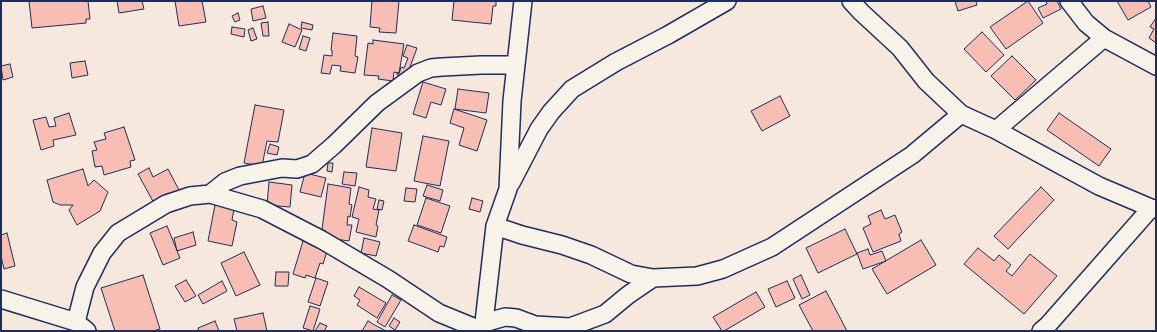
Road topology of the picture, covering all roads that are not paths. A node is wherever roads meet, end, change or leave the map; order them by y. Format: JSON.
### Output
{"nodes":[{"id":1,"x":524,"y":1,"type":"edge"},
{"id":2,"x":727,"y":1,"type":"edge"},
{"id":3,"x":851,"y":1,"type":"edge"},
{"id":4,"x":1069,"y":1,"type":"edge"},
{"id":5,"x":1104,"y":38,"type":"junction"},
{"id":6,"x":516,"y":65,"type":"junction"},
{"id":7,"x":1156,"y":66,"type":"edge"},
{"id":8,"x":961,"y":114,"type":"junction"},
{"id":9,"x":996,"y":130,"type":"junction"},
{"id":10,"x":508,"y":189,"type":"junction"},
{"id":11,"x":210,"y":194,"type":"junction"},
{"id":12,"x":1153,"y":208,"type":"edge"},
{"id":13,"x":495,"y":226,"type":"junction"},
{"id":14,"x":653,"y":278,"type":"junction"},
{"id":15,"x":1,"y":299,"type":"edge"},
{"id":16,"x":82,"y":326,"type":"edge"},
{"id":17,"x":484,"y":328,"type":"edge"},
{"id":18,"x":1041,"y":331,"type":"edge"}],
"edges":[{"from":1,"to":6,"type":"street"},
{"from":2,"to":10,"type":"street"},
{"from":3,"to":8,"type":"street"},
{"from":4,"to":5,"type":"street"},
{"from":5,"to":7,"type":"street"},
{"from":5,"to":9,"type":"street"},
{"from":6,"to":10,"type":"street"},
{"from":6,"to":11,"type":"street"},
{"from":8,"to":9,"type":"street"},
{"from":8,"to":14,"type":"street"},
{"from":9,"to":12,"type":"street"},
{"from":10,"to":13,"type":"street"},
{"from":11,"to":16,"type":"street"},
{"from":11,"to":17,"type":"street"},
{"from":12,"to":18,"type":"street"},
{"from":13,"to":14,"type":"street"},
{"from":13,"to":17,"type":"street"},
{"from":14,"to":17,"type":"street"},
{"from":15,"to":16,"type":"street"}]}
